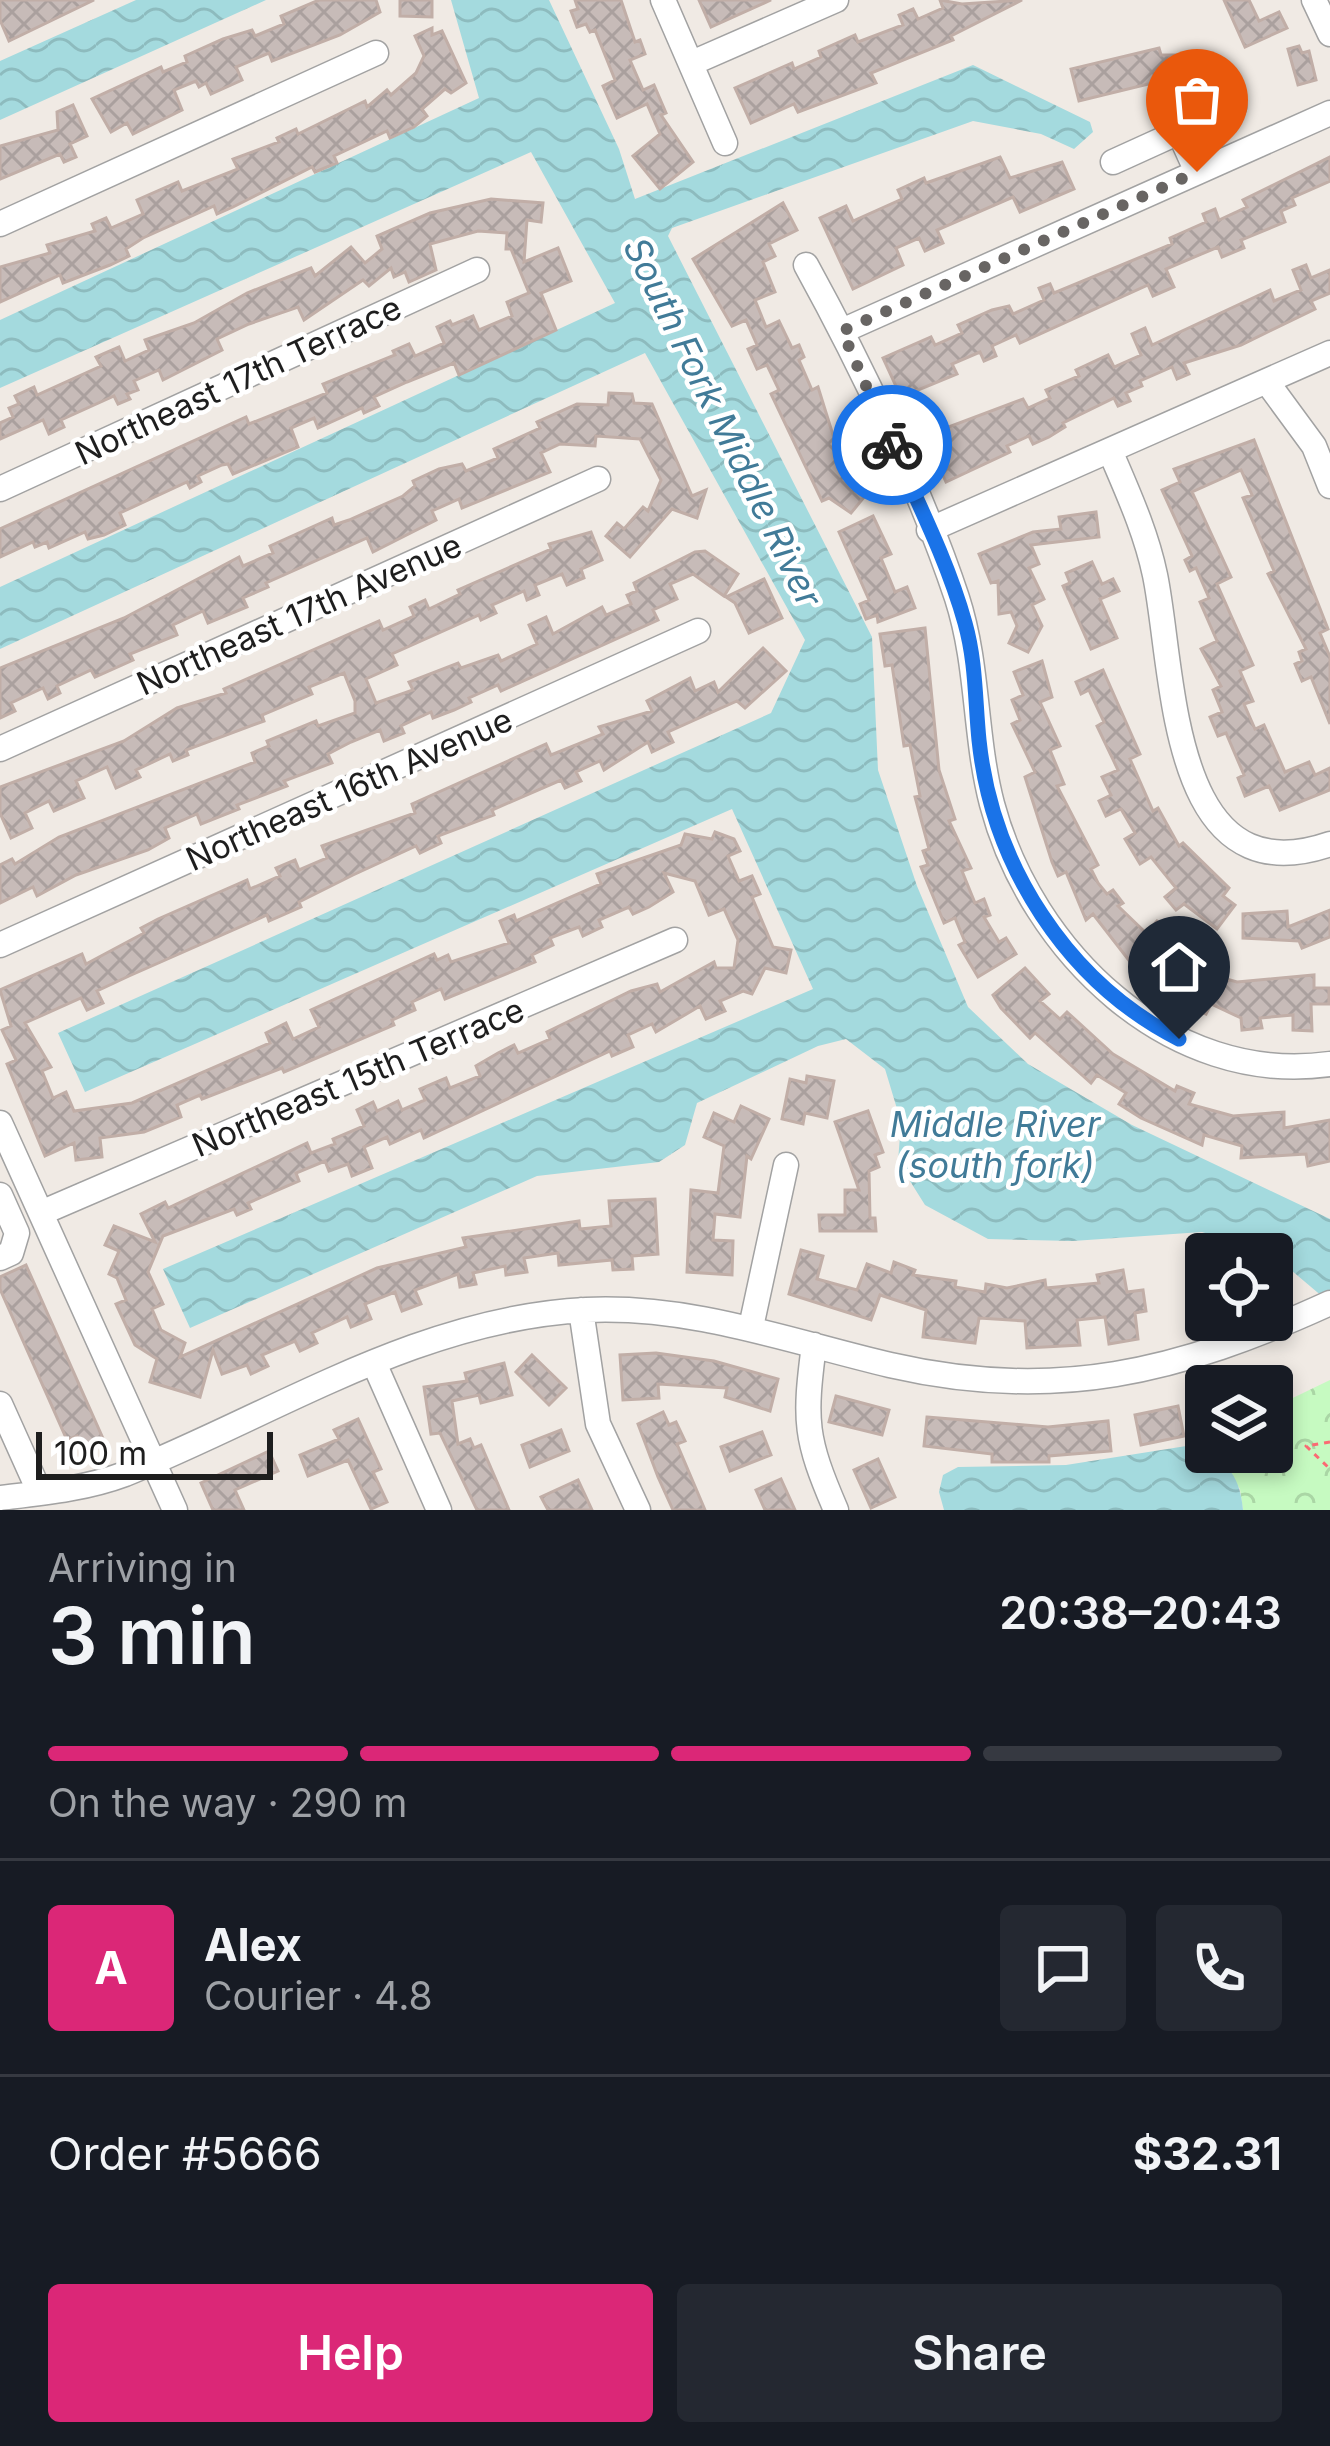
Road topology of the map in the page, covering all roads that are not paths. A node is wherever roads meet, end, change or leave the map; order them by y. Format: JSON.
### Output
{"nodes":[{"id":1,"x":663,"y":0,"type":"edge"},
{"id":2,"x":836,"y":0,"type":"edge"},
{"id":3,"x":1314,"y":0,"type":"edge"},
{"id":4,"x":1330,"y":34,"type":"edge"},
{"id":5,"x":376,"y":53,"type":"dead end"},
{"id":6,"x":692,"y":63,"type":"junction"},
{"id":7,"x":1234,"y":107,"type":"dead end"},
{"id":8,"x":1330,"y":112,"type":"edge"},
{"id":9,"x":1179,"y":132,"type":"junction"},
{"id":10,"x":725,"y":143,"type":"dead end"},
{"id":11,"x":1113,"y":162,"type":"dead end"},
{"id":12,"x":1197,"y":172,"type":"junction"},
{"id":13,"x":0,"y":224,"type":"edge"},
{"id":14,"x":806,"y":265,"type":"dead end"},
{"id":15,"x":476,"y":270,"type":"dead end"},
{"id":16,"x":842,"y":331,"type":"junction"},
{"id":17,"x":1330,"y":353,"type":"edge"},
{"id":18,"x":1267,"y":382,"type":"junction"},
{"id":19,"x":1112,"y":453,"type":"junction"},
{"id":20,"x":598,"y":479,"type":"dead end"},
{"id":21,"x":1330,"y":486,"type":"edge"},
{"id":22,"x":0,"y":489,"type":"edge"},
{"id":23,"x":929,"y":530,"type":"junction"},
{"id":24,"x":698,"y":631,"type":"dead end"},
{"id":25,"x":0,"y":749,"type":"edge"},
{"id":26,"x":1330,"y":844,"type":"edge"},
{"id":27,"x":675,"y":940,"type":"dead end"},
{"id":28,"x":0,"y":946,"type":"edge"},
{"id":29,"x":1330,"y":1064,"type":"edge"},
{"id":30,"x":0,"y":1123,"type":"edge"},
{"id":31,"x":7,"y":1155,"type":"edge"},
{"id":32,"x":786,"y":1165,"type":"dead end"},
{"id":33,"x":2,"y":1204,"type":"edge"},
{"id":34,"x":41,"y":1213,"type":"junction"},
{"id":35,"x":0,"y":1258,"type":"edge"},
{"id":36,"x":1320,"y":1308,"type":"edge"},
{"id":37,"x":581,"y":1310,"type":"junction"},
{"id":38,"x":751,"y":1327,"type":"junction"},
{"id":39,"x":814,"y":1345,"type":"junction"},
{"id":40,"x":374,"y":1363,"type":"junction"},
{"id":41,"x":0,"y":1404,"type":"edge"},
{"id":42,"x":152,"y":1461,"type":"junction"},
{"id":43,"x":40,"y":1493,"type":"junction"},
{"id":44,"x":0,"y":1498,"type":"edge"},
{"id":45,"x":175,"y":1510,"type":"edge"},
{"id":46,"x":439,"y":1510,"type":"edge"},
{"id":47,"x":638,"y":1510,"type":"edge"},
{"id":48,"x":836,"y":1510,"type":"edge"}],
"edges":[{"from":1,"to":6,"type":"street"},
{"from":2,"to":6,"type":"street"},
{"from":3,"to":4,"type":"street"},
{"from":5,"to":13,"type":"street"},
{"from":6,"to":10,"type":"street"},
{"from":7,"to":9,"type":"street"},
{"from":8,"to":12,"type":"street"},
{"from":9,"to":11,"type":"street"},
{"from":9,"to":12,"type":"street"},
{"from":12,"to":16,"type":"street"},
{"from":14,"to":16,"type":"street"},
{"from":15,"to":22,"type":"street","name":"Northeast 17th Terrace"},
{"from":16,"to":23,"type":"street"},
{"from":17,"to":18,"type":"street"},
{"from":18,"to":19,"type":"street"},
{"from":18,"to":21,"type":"street"},
{"from":19,"to":23,"type":"street"},
{"from":19,"to":26,"type":"street"},
{"from":20,"to":25,"type":"street","name":"Northeast 17th Avenue"},
{"from":23,"to":29,"type":"street"},
{"from":24,"to":28,"type":"street","name":"Northeast 16th Avenue"},
{"from":27,"to":34,"type":"street","name":"Northeast 15th Terrace"},
{"from":30,"to":31,"type":"street"},
{"from":31,"to":34,"type":"street"},
{"from":32,"to":38,"type":"street"},
{"from":33,"to":35,"type":"street"},
{"from":34,"to":42,"type":"street"},
{"from":36,"to":39,"type":"street"},
{"from":37,"to":38,"type":"street"},
{"from":37,"to":40,"type":"street"},
{"from":37,"to":47,"type":"street"},
{"from":38,"to":39,"type":"street"},
{"from":39,"to":48,"type":"street"},
{"from":40,"to":42,"type":"street"},
{"from":40,"to":46,"type":"street"},
{"from":41,"to":43,"type":"street"},
{"from":42,"to":43,"type":"street"},
{"from":42,"to":45,"type":"street"},
{"from":43,"to":44,"type":"street"}]}
